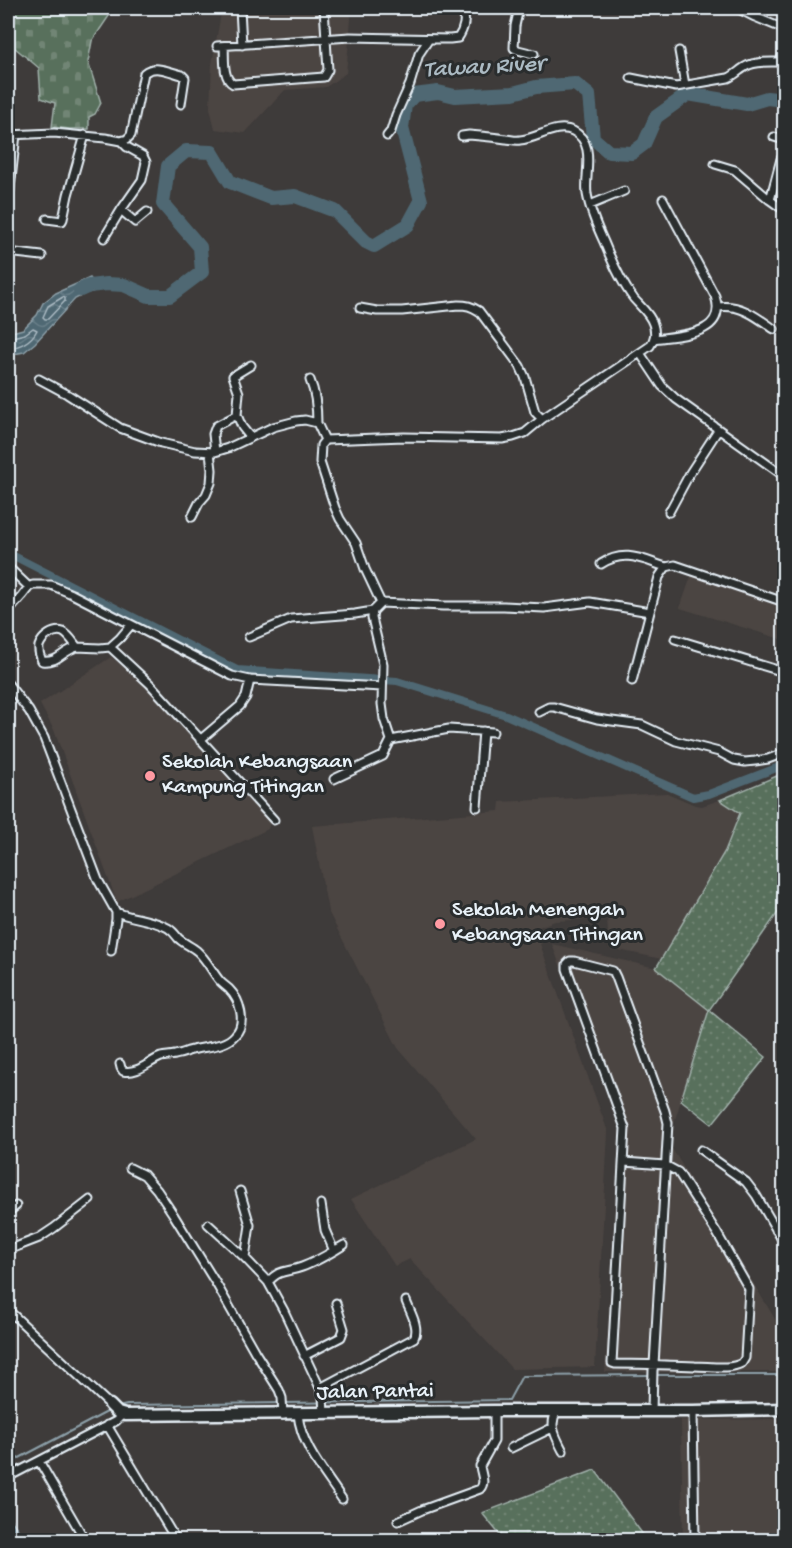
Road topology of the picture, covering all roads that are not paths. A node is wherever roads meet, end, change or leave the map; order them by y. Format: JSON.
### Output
{"nodes":[{"id":1,"x":240,"y":8,"type":"edge"},
{"id":2,"x":324,"y":8,"type":"edge"},
{"id":3,"x":464,"y":8,"type":"edge"},
{"id":4,"x":519,"y":8,"type":"edge"},
{"id":5,"x":737,"y":8,"type":"edge"},
{"id":6,"x":784,"y":29,"type":"edge"},
{"id":7,"x":326,"y":39,"type":"junction"},
{"id":8,"x":429,"y":39,"type":"junction"},
{"id":9,"x":242,"y":45,"type":"junction"},
{"id":10,"x":680,"y":51,"type":"dead end"},
{"id":11,"x":534,"y":54,"type":"dead end"},
{"id":12,"x":784,"y":55,"type":"edge"},
{"id":13,"x":631,"y":78,"type":"dead end"},
{"id":14,"x":685,"y":85,"type":"junction"},
{"id":15,"x":182,"y":104,"type":"dead end"},
{"id":16,"x":16,"y":134,"type":"junction"},
{"id":17,"x":8,"y":135,"type":"edge"},
{"id":18,"x":85,"y":135,"type":"junction"},
{"id":19,"x":387,"y":136,"type":"dead end"},
{"id":20,"x":462,"y":136,"type":"dead end"},
{"id":21,"x":774,"y":138,"type":"dead end"},
{"id":22,"x":784,"y":140,"type":"edge"},
{"id":23,"x":122,"y":141,"type":"junction"},
{"id":24,"x":784,"y":158,"type":"edge"},
{"id":25,"x":715,"y":164,"type":"dead end"},
{"id":26,"x":624,"y":191,"type":"dead end"},
{"id":27,"x":663,"y":199,"type":"dead end"},
{"id":28,"x":770,"y":200,"type":"junction"},
{"id":29,"x":590,"y":205,"type":"junction"},
{"id":30,"x":8,"y":207,"type":"edge"},
{"id":31,"x":121,"y":210,"type":"junction"},
{"id":32,"x":784,"y":210,"type":"edge"},
{"id":33,"x":147,"y":212,"type":"dead end"},
{"id":34,"x":47,"y":219,"type":"dead end"},
{"id":35,"x":104,"y":238,"type":"dead end"},
{"id":36,"x":8,"y":250,"type":"edge"},
{"id":37,"x":42,"y":256,"type":"dead end"},
{"id":38,"x":719,"y":307,"type":"junction"},
{"id":39,"x":360,"y":308,"type":"dead end"},
{"id":40,"x":774,"y":329,"type":"dead end"},
{"id":41,"x":654,"y":339,"type":"junction"},
{"id":42,"x":640,"y":352,"type":"junction"},
{"id":43,"x":251,"y":365,"type":"dead end"},
{"id":44,"x":39,"y":379,"type":"dead end"},
{"id":45,"x":310,"y":380,"type":"dead end"},
{"id":46,"x":237,"y":415,"type":"junction"},
{"id":47,"x":542,"y":419,"type":"junction"},
{"id":48,"x":317,"y":423,"type":"junction"},
{"id":49,"x":718,"y":430,"type":"junction"},
{"id":50,"x":250,"y":436,"type":"junction"},
{"id":51,"x":324,"y":440,"type":"junction"},
{"id":52,"x":212,"y":452,"type":"junction"},
{"id":53,"x":784,"y":476,"type":"edge"},
{"id":54,"x":669,"y":512,"type":"dead end"},
{"id":55,"x":192,"y":518,"type":"dead end"},
{"id":56,"x":601,"y":564,"type":"dead end"},
{"id":57,"x":8,"y":567,"type":"edge"},
{"id":58,"x":666,"y":567,"type":"junction"},
{"id":59,"x":28,"y":587,"type":"junction"},
{"id":60,"x":784,"y":602,"type":"edge"},
{"id":61,"x":381,"y":603,"type":"junction"},
{"id":62,"x":373,"y":611,"type":"junction"},
{"id":63,"x":8,"y":612,"type":"edge"},
{"id":64,"x":650,"y":612,"type":"junction"},
{"id":65,"x":131,"y":625,"type":"junction"},
{"id":66,"x":249,"y":637,"type":"dead end"},
{"id":67,"x":675,"y":639,"type":"dead end"},
{"id":68,"x":77,"y":647,"type":"junction"},
{"id":69,"x":110,"y":647,"type":"junction"},
{"id":70,"x":784,"y":672,"type":"edge"},
{"id":71,"x":250,"y":680,"type":"junction"},
{"id":72,"x":632,"y":681,"type":"dead end"},
{"id":73,"x":8,"y":684,"type":"edge"},
{"id":74,"x":382,"y":686,"type":"junction"},
{"id":75,"x":539,"y":711,"type":"dead end"},
{"id":76,"x":483,"y":730,"type":"junction"},
{"id":77,"x":493,"y":732,"type":"dead end"},
{"id":78,"x":200,"y":740,"type":"junction"},
{"id":79,"x":391,"y":740,"type":"junction"},
{"id":80,"x":784,"y":753,"type":"edge"},
{"id":81,"x":334,"y":779,"type":"dead end"},
{"id":82,"x":477,"y":807,"type":"dead end"},
{"id":83,"x":274,"y":820,"type":"dead end"},
{"id":84,"x":116,"y":912,"type":"junction"},
{"id":85,"x":111,"y":951,"type":"dead end"},
{"id":86,"x":120,"y":1064,"type":"dead end"},
{"id":87,"x":701,"y":1150,"type":"dead end"},
{"id":88,"x":624,"y":1162,"type":"junction"},
{"id":89,"x":665,"y":1165,"type":"junction"},
{"id":90,"x":130,"y":1168,"type":"dead end"},
{"id":91,"x":240,"y":1191,"type":"dead end"},
{"id":92,"x":90,"y":1200,"type":"dead end"},
{"id":93,"x":321,"y":1204,"type":"dead end"},
{"id":94,"x":16,"y":1206,"type":"dead end"},
{"id":95,"x":8,"y":1212,"type":"edge"},
{"id":96,"x":784,"y":1223,"type":"edge"},
{"id":97,"x":208,"y":1224,"type":"dead end"},
{"id":98,"x":776,"y":1230,"type":"junction"},
{"id":99,"x":784,"y":1244,"type":"edge"},
{"id":100,"x":344,"y":1245,"type":"dead end"},
{"id":101,"x":8,"y":1250,"type":"edge"},
{"id":102,"x":334,"y":1251,"type":"junction"},
{"id":103,"x":245,"y":1258,"type":"junction"},
{"id":104,"x":268,"y":1282,"type":"junction"},
{"id":105,"x":406,"y":1301,"type":"dead end"},
{"id":106,"x":336,"y":1303,"type":"dead end"},
{"id":107,"x":8,"y":1310,"type":"edge"},
{"id":108,"x":304,"y":1356,"type":"junction"},
{"id":109,"x":654,"y":1367,"type":"junction"},
{"id":110,"x":320,"y":1388,"type":"junction"},
{"id":111,"x":784,"y":1409,"type":"edge"},
{"id":112,"x":117,"y":1411,"type":"junction"},
{"id":113,"x":324,"y":1411,"type":"junction"},
{"id":114,"x":494,"y":1411,"type":"junction"},
{"id":115,"x":557,"y":1411,"type":"junction"},
{"id":116,"x":652,"y":1411,"type":"junction"},
{"id":117,"x":693,"y":1411,"type":"junction"},
{"id":118,"x":283,"y":1412,"type":"junction"},
{"id":119,"x":298,"y":1414,"type":"junction"},
{"id":120,"x":107,"y":1425,"type":"junction"},
{"id":121,"x":552,"y":1428,"type":"junction"},
{"id":122,"x":511,"y":1448,"type":"dead end"},
{"id":123,"x":563,"y":1451,"type":"dead end"},
{"id":124,"x":39,"y":1461,"type":"junction"},
{"id":125,"x":8,"y":1477,"type":"edge"},
{"id":126,"x":342,"y":1499,"type":"dead end"},
{"id":127,"x":398,"y":1521,"type":"dead end"},
{"id":128,"x":85,"y":1540,"type":"edge"},
{"id":129,"x":176,"y":1540,"type":"edge"},
{"id":130,"x":695,"y":1540,"type":"edge"}],
"edges":[{"from":1,"to":9,"type":"street"},
{"from":2,"to":7,"type":"street"},
{"from":3,"to":8,"type":"street"},
{"from":4,"to":11,"type":"street"},
{"from":5,"to":6,"type":"street"},
{"from":7,"to":8,"type":"street"},
{"from":7,"to":9,"type":"street"},
{"from":7,"to":9,"type":"street"},
{"from":8,"to":19,"type":"street"},
{"from":10,"to":14,"type":"street"},
{"from":12,"to":14,"type":"street"},
{"from":13,"to":14,"type":"street"},
{"from":15,"to":23,"type":"street"},
{"from":16,"to":17,"type":"street"},
{"from":16,"to":18,"type":"street"},
{"from":16,"to":30,"type":"street"},
{"from":18,"to":23,"type":"street"},
{"from":18,"to":34,"type":"street"},
{"from":20,"to":29,"type":"street"},
{"from":21,"to":22,"type":"street"},
{"from":23,"to":31,"type":"street"},
{"from":24,"to":28,"type":"street"},
{"from":25,"to":28,"type":"street"},
{"from":26,"to":29,"type":"street"},
{"from":27,"to":38,"type":"street"},
{"from":28,"to":32,"type":"street"},
{"from":29,"to":41,"type":"street"},
{"from":31,"to":33,"type":"street"},
{"from":31,"to":35,"type":"street"},
{"from":36,"to":37,"type":"street"},
{"from":38,"to":40,"type":"street"},
{"from":38,"to":41,"type":"street"},
{"from":39,"to":47,"type":"street"},
{"from":41,"to":42,"type":"street"},
{"from":42,"to":47,"type":"street"},
{"from":42,"to":49,"type":"street"},
{"from":43,"to":46,"type":"street"},
{"from":44,"to":52,"type":"street"},
{"from":45,"to":48,"type":"street"},
{"from":46,"to":50,"type":"street"},
{"from":46,"to":52,"type":"street"},
{"from":47,"to":51,"type":"street"},
{"from":48,"to":50,"type":"street"},
{"from":48,"to":51,"type":"street"},
{"from":49,"to":53,"type":"street"},
{"from":49,"to":54,"type":"street"},
{"from":50,"to":52,"type":"street"},
{"from":51,"to":61,"type":"street"},
{"from":52,"to":55,"type":"street"},
{"from":56,"to":58,"type":"street"},
{"from":57,"to":59,"type":"street"},
{"from":58,"to":60,"type":"street"},
{"from":58,"to":64,"type":"street"},
{"from":59,"to":63,"type":"street"},
{"from":59,"to":65,"type":"street"},
{"from":61,"to":62,"type":"street"},
{"from":61,"to":64,"type":"street"},
{"from":62,"to":66,"type":"street"},
{"from":62,"to":74,"type":"street"},
{"from":64,"to":72,"type":"street"},
{"from":65,"to":69,"type":"street"},
{"from":65,"to":71,"type":"street"},
{"from":67,"to":70,"type":"street"},
{"from":68,"to":68,"type":"street"},
{"from":68,"to":69,"type":"street"},
{"from":69,"to":78,"type":"street"},
{"from":71,"to":74,"type":"street"},
{"from":71,"to":78,"type":"street"},
{"from":73,"to":84,"type":"street"},
{"from":74,"to":79,"type":"street"},
{"from":75,"to":80,"type":"street"},
{"from":76,"to":77,"type":"street"},
{"from":76,"to":79,"type":"street"},
{"from":76,"to":82,"type":"street"},
{"from":78,"to":83,"type":"street"},
{"from":79,"to":81,"type":"street"},
{"from":84,"to":85,"type":"street"},
{"from":84,"to":86,"type":"street"},
{"from":87,"to":98,"type":"street"},
{"from":88,"to":89,"type":"street"},
{"from":88,"to":89,"type":"street"},
{"from":88,"to":109,"type":"street"},
{"from":89,"to":109,"type":"street"},
{"from":89,"to":109,"type":"street"},
{"from":90,"to":118,"type":"street"},
{"from":91,"to":103,"type":"street"},
{"from":92,"to":101,"type":"street"},
{"from":93,"to":102,"type":"street"},
{"from":94,"to":95,"type":"street"},
{"from":96,"to":98,"type":"street"},
{"from":97,"to":103,"type":"street"},
{"from":98,"to":99,"type":"street"},
{"from":100,"to":102,"type":"street"},
{"from":102,"to":104,"type":"street"},
{"from":103,"to":104,"type":"street"},
{"from":104,"to":108,"type":"street"},
{"from":105,"to":110,"type":"street"},
{"from":106,"to":108,"type":"street"},
{"from":107,"to":112,"type":"street"},
{"from":108,"to":110,"type":"street"},
{"from":109,"to":116,"type":"street"},
{"from":110,"to":113,"type":"street"},
{"from":111,"to":117,"type":"street","name":"Jalan Pantai"},
{"from":112,"to":118,"type":"street","name":"Jalan Pantai"},
{"from":112,"to":120,"type":"street"},
{"from":113,"to":114,"type":"street","name":"Jalan Pantai"},
{"from":113,"to":119,"type":"street","name":"Jalan Pantai"},
{"from":114,"to":115,"type":"street","name":"Jalan Pantai"},
{"from":114,"to":127,"type":"street"},
{"from":115,"to":116,"type":"street","name":"Jalan Pantai"},
{"from":115,"to":121,"type":"street"},
{"from":116,"to":117,"type":"street","name":"Jalan Pantai"},
{"from":117,"to":130,"type":"street"},
{"from":118,"to":119,"type":"street","name":"Jalan Pantai"},
{"from":119,"to":126,"type":"street"},
{"from":120,"to":124,"type":"street"},
{"from":120,"to":129,"type":"street"},
{"from":121,"to":122,"type":"street"},
{"from":121,"to":123,"type":"street"},
{"from":124,"to":125,"type":"street"},
{"from":124,"to":128,"type":"street"}]}
